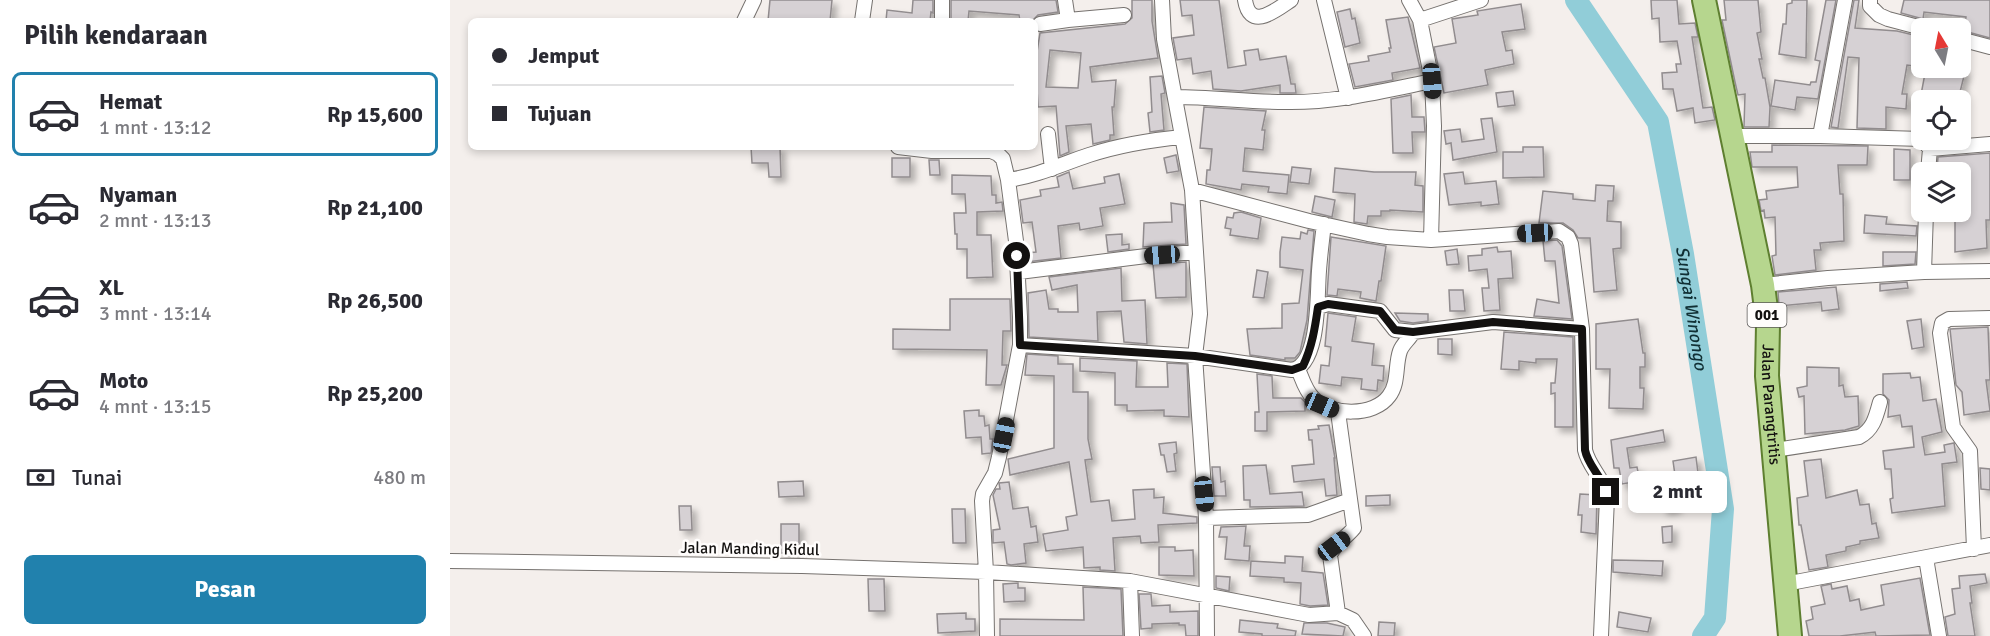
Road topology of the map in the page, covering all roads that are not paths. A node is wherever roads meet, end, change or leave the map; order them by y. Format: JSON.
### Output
{"nodes":[{"id":1,"x":754,"y":0,"type":"edge"},
{"id":2,"x":865,"y":0,"type":"edge"},
{"id":3,"x":942,"y":0,"type":"edge"},
{"id":4,"x":1065,"y":0,"type":"edge"},
{"id":5,"x":1162,"y":0,"type":"edge"},
{"id":6,"x":1245,"y":0,"type":"edge"},
{"id":7,"x":1291,"y":0,"type":"edge"},
{"id":8,"x":1324,"y":0,"type":"edge"},
{"id":9,"x":1409,"y":0,"type":"edge"},
{"id":10,"x":1481,"y":0,"type":"edge"},
{"id":11,"x":1704,"y":0,"type":"edge"},
{"id":12,"x":1845,"y":0,"type":"edge"},
{"id":13,"x":1870,"y":0,"type":"edge"},
{"id":14,"x":1124,"y":15,"type":"dead end"},
{"id":15,"x":745,"y":18,"type":"edge"},
{"id":16,"x":862,"y":18,"type":"edge"},
{"id":17,"x":942,"y":18,"type":"edge"},
{"id":18,"x":1068,"y":20,"type":"junction"},
{"id":19,"x":1420,"y":20,"type":"junction"},
{"id":20,"x":1040,"y":24,"type":"dead end"},
{"id":21,"x":1911,"y":25,"type":"edge"},
{"id":22,"x":1971,"y":42,"type":"edge"},
{"id":23,"x":1990,"y":47,"type":"edge"},
{"id":24,"x":1432,"y":81,"type":"junction"},
{"id":25,"x":1174,"y":97,"type":"junction"},
{"id":26,"x":1348,"y":98,"type":"junction"},
{"id":27,"x":1048,"y":134,"type":"dead end"},
{"id":28,"x":1182,"y":136,"type":"junction"},
{"id":29,"x":1732,"y":136,"type":"junction"},
{"id":30,"x":1820,"y":136,"type":"junction"},
{"id":31,"x":1911,"y":141,"type":"edge"},
{"id":32,"x":1971,"y":143,"type":"edge"},
{"id":33,"x":1990,"y":144,"type":"edge"},
{"id":34,"x":962,"y":150,"type":"edge"},
{"id":35,"x":1052,"y":169,"type":"junction"},
{"id":36,"x":1008,"y":180,"type":"junction"},
{"id":37,"x":1192,"y":190,"type":"junction"},
{"id":38,"x":1926,"y":222,"type":"edge"},
{"id":39,"x":1324,"y":224,"type":"junction"},
{"id":40,"x":1431,"y":240,"type":"junction"},
{"id":41,"x":1196,"y":252,"type":"junction"},
{"id":42,"x":1990,"y":271,"type":"edge"},
{"id":43,"x":1019,"y":272,"type":"junction"},
{"id":44,"x":1924,"y":272,"type":"junction"},
{"id":45,"x":1763,"y":285,"type":"junction"},
{"id":46,"x":1318,"y":307,"type":"junction"},
{"id":47,"x":1990,"y":318,"type":"edge"},
{"id":48,"x":1582,"y":329,"type":"junction"},
{"id":49,"x":1413,"y":332,"type":"junction"},
{"id":50,"x":1020,"y":345,"type":"junction"},
{"id":51,"x":1195,"y":356,"type":"junction"},
{"id":52,"x":1298,"y":369,"type":"junction"},
{"id":53,"x":1880,"y":402,"type":"dead end"},
{"id":54,"x":1338,"y":412,"type":"junction"},
{"id":55,"x":1775,"y":450,"type":"junction"},
{"id":56,"x":1350,"y":501,"type":"junction"},
{"id":57,"x":1206,"y":518,"type":"junction"},
{"id":58,"x":1990,"y":545,"type":"edge"},
{"id":59,"x":1974,"y":549,"type":"junction"},
{"id":60,"x":1926,"y":558,"type":"junction"},
{"id":61,"x":450,"y":561,"type":"edge"},
{"id":62,"x":986,"y":572,"type":"junction"},
{"id":63,"x":1130,"y":581,"type":"junction"},
{"id":64,"x":1785,"y":584,"type":"junction"},
{"id":65,"x":1208,"y":597,"type":"junction"},
{"id":66,"x":1338,"y":613,"type":"junction"},
{"id":67,"x":987,"y":636,"type":"edge"},
{"id":68,"x":1132,"y":636,"type":"edge"},
{"id":69,"x":1207,"y":636,"type":"edge"},
{"id":70,"x":1364,"y":636,"type":"edge"},
{"id":71,"x":1600,"y":636,"type":"edge"},
{"id":72,"x":1790,"y":636,"type":"edge"},
{"id":73,"x":1939,"y":636,"type":"edge"}],
"edges":[{"from":1,"to":15,"type":"street"},
{"from":2,"to":16,"type":"street"},
{"from":3,"to":17,"type":"street"},
{"from":4,"to":18,"type":"street"},
{"from":5,"to":25,"type":"street"},
{"from":6,"to":7,"type":"street"},
{"from":8,"to":26,"type":"street"},
{"from":9,"to":19,"type":"street"},
{"from":10,"to":19,"type":"street"},
{"from":11,"to":29,"type":"main road","name":"Jalan Parangtritis","number":"001"},
{"from":12,"to":30,"type":"street"},
{"from":13,"to":21,"type":"street"},
{"from":14,"to":18,"type":"street"},
{"from":18,"to":20,"type":"street"},
{"from":19,"to":24,"type":"street"},
{"from":22,"to":23,"type":"street"},
{"from":24,"to":26,"type":"street"},
{"from":24,"to":40,"type":"street"},
{"from":25,"to":26,"type":"street"},
{"from":25,"to":28,"type":"street"},
{"from":27,"to":35,"type":"street"},
{"from":28,"to":35,"type":"street"},
{"from":28,"to":37,"type":"street"},
{"from":29,"to":30,"type":"street"},
{"from":29,"to":45,"type":"main road","name":"Jalan Parangtritis","number":"001"},
{"from":30,"to":31,"type":"street"},
{"from":32,"to":33,"type":"street"},
{"from":34,"to":36,"type":"street"},
{"from":35,"to":36,"type":"street"},
{"from":36,"to":43,"type":"street"},
{"from":37,"to":39,"type":"street"},
{"from":37,"to":41,"type":"street"},
{"from":38,"to":44,"type":"street"},
{"from":39,"to":40,"type":"street"},
{"from":39,"to":46,"type":"street"},
{"from":40,"to":48,"type":"street"},
{"from":41,"to":43,"type":"street"},
{"from":41,"to":51,"type":"street"},
{"from":42,"to":44,"type":"street"},
{"from":43,"to":50,"type":"street"},
{"from":44,"to":45,"type":"street"},
{"from":45,"to":55,"type":"main road","name":"Jalan Parangtritis","number":"001"},
{"from":46,"to":49,"type":"street"},
{"from":46,"to":52,"type":"street"},
{"from":47,"to":59,"type":"street"},
{"from":48,"to":49,"type":"street"},
{"from":48,"to":71,"type":"street"},
{"from":49,"to":54,"type":"street"},
{"from":50,"to":51,"type":"street"},
{"from":50,"to":62,"type":"street"},
{"from":51,"to":52,"type":"street"},
{"from":51,"to":57,"type":"street"},
{"from":52,"to":54,"type":"street"},
{"from":53,"to":55,"type":"street"},
{"from":54,"to":56,"type":"street"},
{"from":55,"to":64,"type":"main road","name":"Jalan Parangtritis","number":"001"},
{"from":56,"to":57,"type":"street"},
{"from":56,"to":66,"type":"street"},
{"from":57,"to":65,"type":"street"},
{"from":58,"to":59,"type":"street"},
{"from":59,"to":60,"type":"street"},
{"from":60,"to":64,"type":"street"},
{"from":60,"to":73,"type":"street"},
{"from":61,"to":62,"type":"street","name":"Jalan Manding Kidul"},
{"from":62,"to":63,"type":"street","name":"Jalan Manding Kidul"},
{"from":62,"to":67,"type":"street"},
{"from":63,"to":65,"type":"street","name":"Jalan Manding Kidul"},
{"from":63,"to":68,"type":"street"},
{"from":64,"to":72,"type":"main road","name":"Jalan Parangtritis","number":"001"},
{"from":65,"to":66,"type":"street","name":"Jalan Manding Kidul"},
{"from":65,"to":69,"type":"street"},
{"from":66,"to":70,"type":"street"}]}
